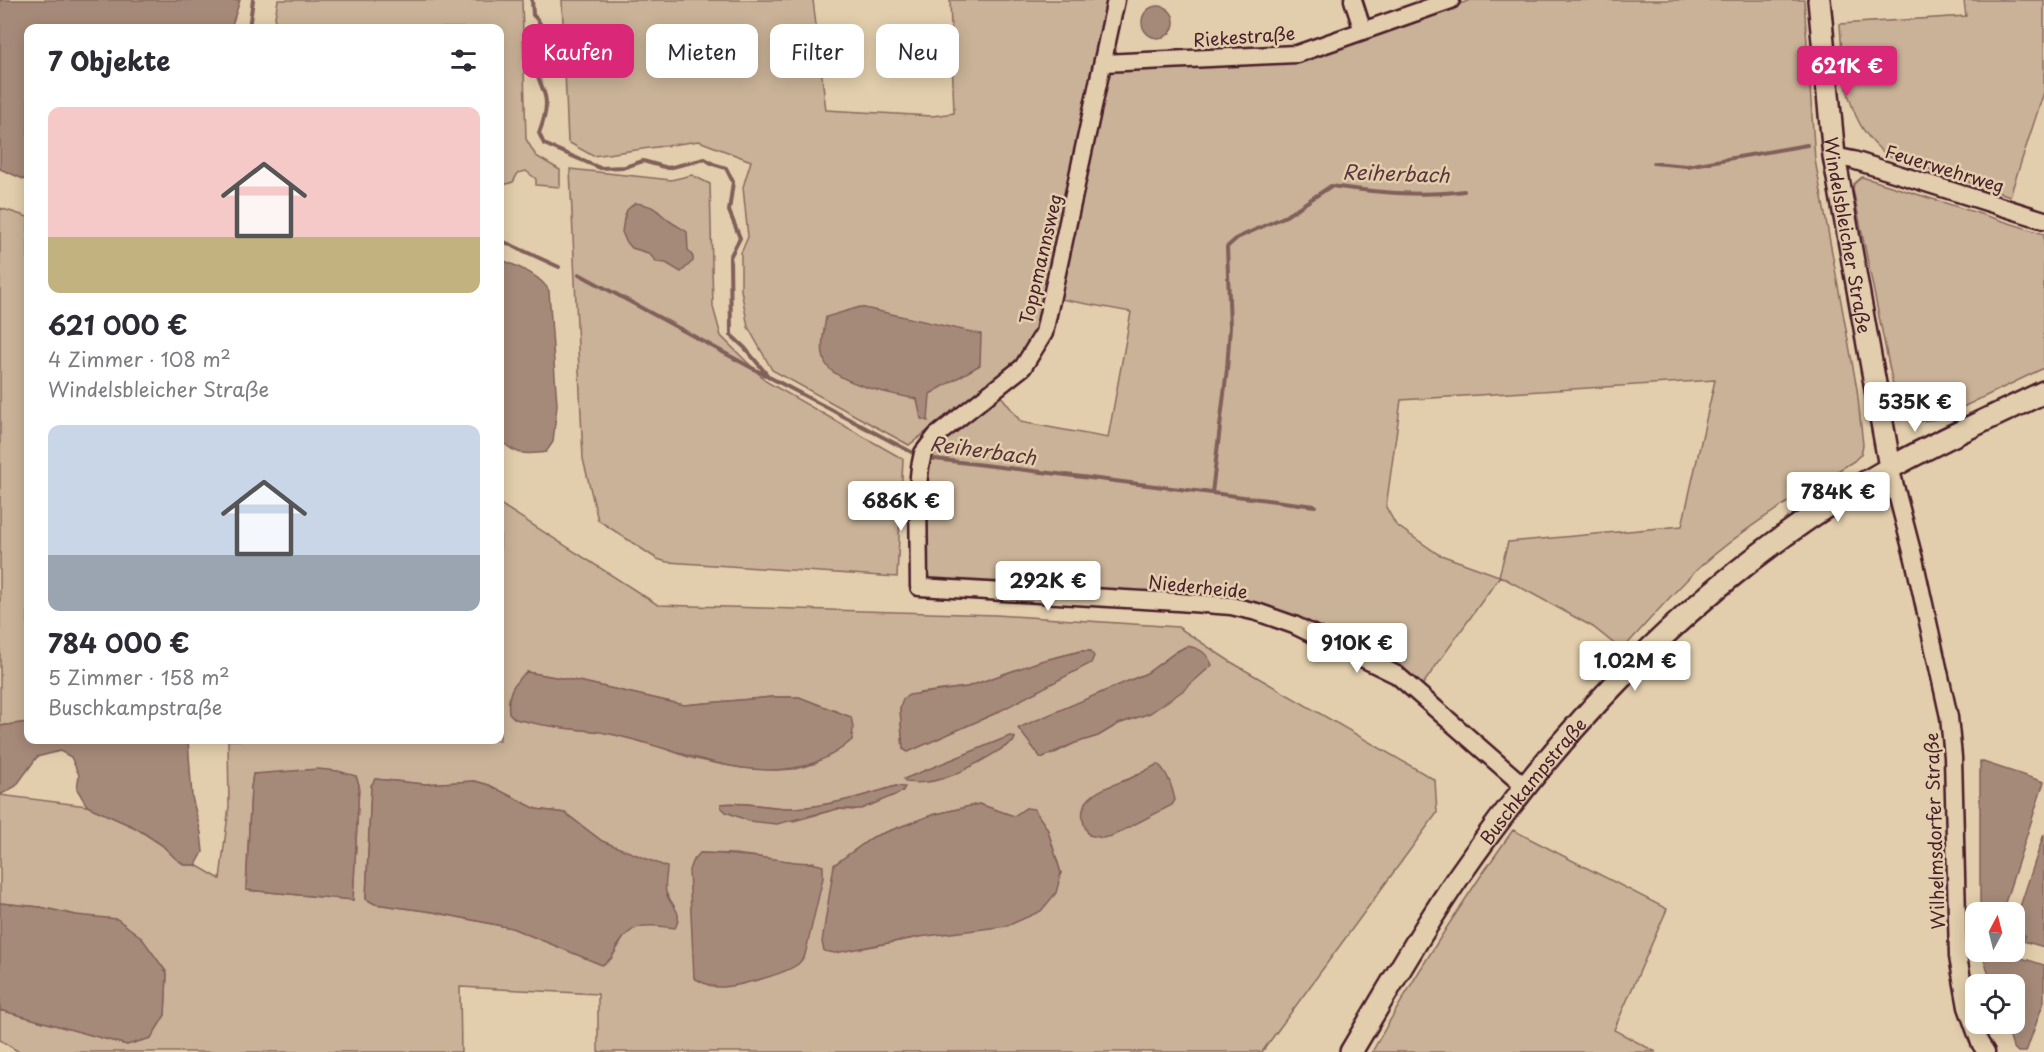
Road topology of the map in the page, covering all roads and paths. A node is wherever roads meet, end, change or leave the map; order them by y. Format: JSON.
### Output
{"nodes":[{"id":1,"x":1116,"y":0,"type":"edge"},
{"id":2,"x":1353,"y":0,"type":"edge"},
{"id":3,"x":1451,"y":0,"type":"edge"},
{"id":4,"x":1819,"y":0,"type":"edge"},
{"id":5,"x":1363,"y":31,"type":"junction"},
{"id":6,"x":1103,"y":63,"type":"junction"},
{"id":7,"x":1834,"y":156,"type":"junction"},
{"id":8,"x":2044,"y":220,"type":"edge"},
{"id":9,"x":2044,"y":393,"type":"edge"},
{"id":10,"x":1890,"y":467,"type":"junction"},
{"id":11,"x":919,"y":587,"type":"joint"},
{"id":12,"x":1525,"y":787,"type":"junction"},
{"id":13,"x":1351,"y":1052,"type":"edge"},
{"id":14,"x":1986,"y":1052,"type":"edge"}],
"edges":[{"from":1,"to":6,"type":"street","name":"Toppmannsweg"},
{"from":2,"to":5,"type":"street"},
{"from":3,"to":5,"type":"street","name":"Riekestraße"},
{"from":4,"to":7,"type":"main road","name":"Windelsbleicher Straße"},
{"from":5,"to":6,"type":"street","name":"Riekestraße"},
{"from":6,"to":11,"type":"street","name":"Toppmannsweg"},
{"from":7,"to":8,"type":"street","name":"Feuerwehrweg"},
{"from":7,"to":10,"type":"main road","name":"Windelsbleicher Straße"},
{"from":9,"to":10,"type":"main road","name":"Buschkampstraße"},
{"from":10,"to":12,"type":"main road","name":"Buschkampstraße"},
{"from":10,"to":14,"type":"street","name":"Wilhelmsdorfer Straße"},
{"from":11,"to":12,"type":"street","name":"Niederheide"},
{"from":12,"to":13,"type":"main road","name":"Buschkampstraße"}]}
